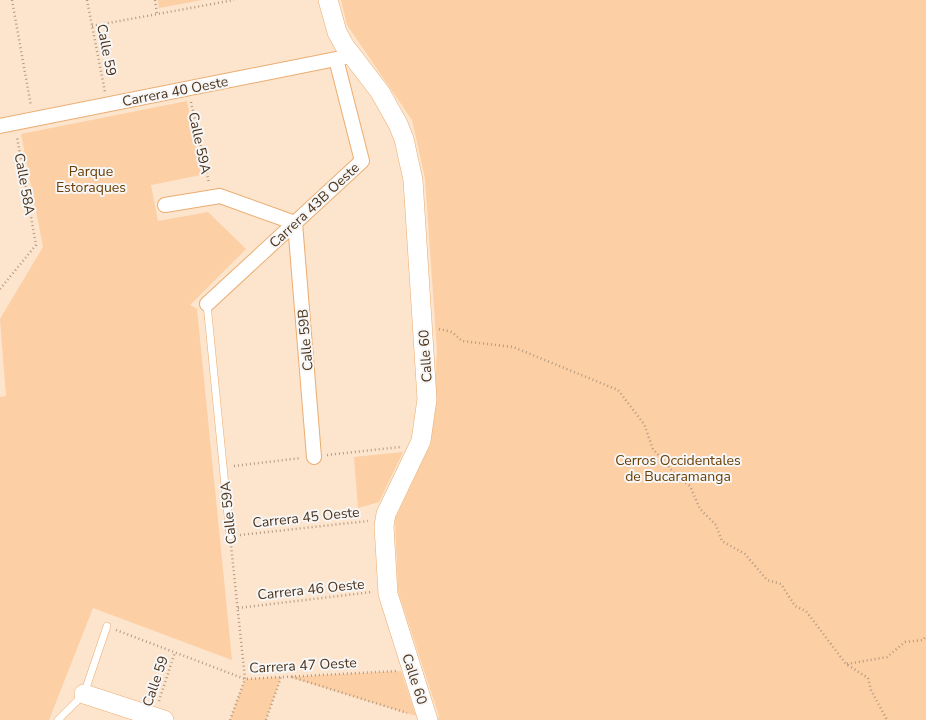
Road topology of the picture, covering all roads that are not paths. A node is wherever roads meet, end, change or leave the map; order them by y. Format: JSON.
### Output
{"nodes":[{"id":1,"x":328,"y":0,"type":"edge"},
{"id":2,"x":344,"y":57,"type":"junction"},
{"id":3,"x":0,"y":126,"type":"edge"},
{"id":4,"x":165,"y":205,"type":"dead end"},
{"id":5,"x":295,"y":223,"type":"junction"},
{"id":6,"x":208,"y":304,"type":"joint"},
{"id":7,"x":314,"y":457,"type":"dead end"},
{"id":8,"x":230,"y":536,"type":"road end"},
{"id":9,"x":107,"y":626,"type":"road end"},
{"id":10,"x":84,"y":694,"type":"junction"},
{"id":11,"x":159,"y":718,"type":"edge"},
{"id":12,"x":58,"y":720,"type":"edge"},
{"id":13,"x":428,"y":720,"type":"edge"}],
"edges":[{"from":1,"to":2,"type":"street","name":"Calle 60"},
{"from":2,"to":3,"type":"street","name":"Carrera 40 Oeste"},
{"from":2,"to":5,"type":"street","name":"Carrera 43B Oeste"},
{"from":2,"to":13,"type":"street","name":"Calle 60"},
{"from":4,"to":5,"type":"street"},
{"from":5,"to":6,"type":"street","name":"Carrera 43B Oeste"},
{"from":5,"to":7,"type":"street","name":"Calle 59B"},
{"from":6,"to":8,"type":"lane","name":"Calle 59A"},
{"from":9,"to":10,"type":"lane"},
{"from":10,"to":11,"type":"street"},
{"from":10,"to":12,"type":"lane"}]}
